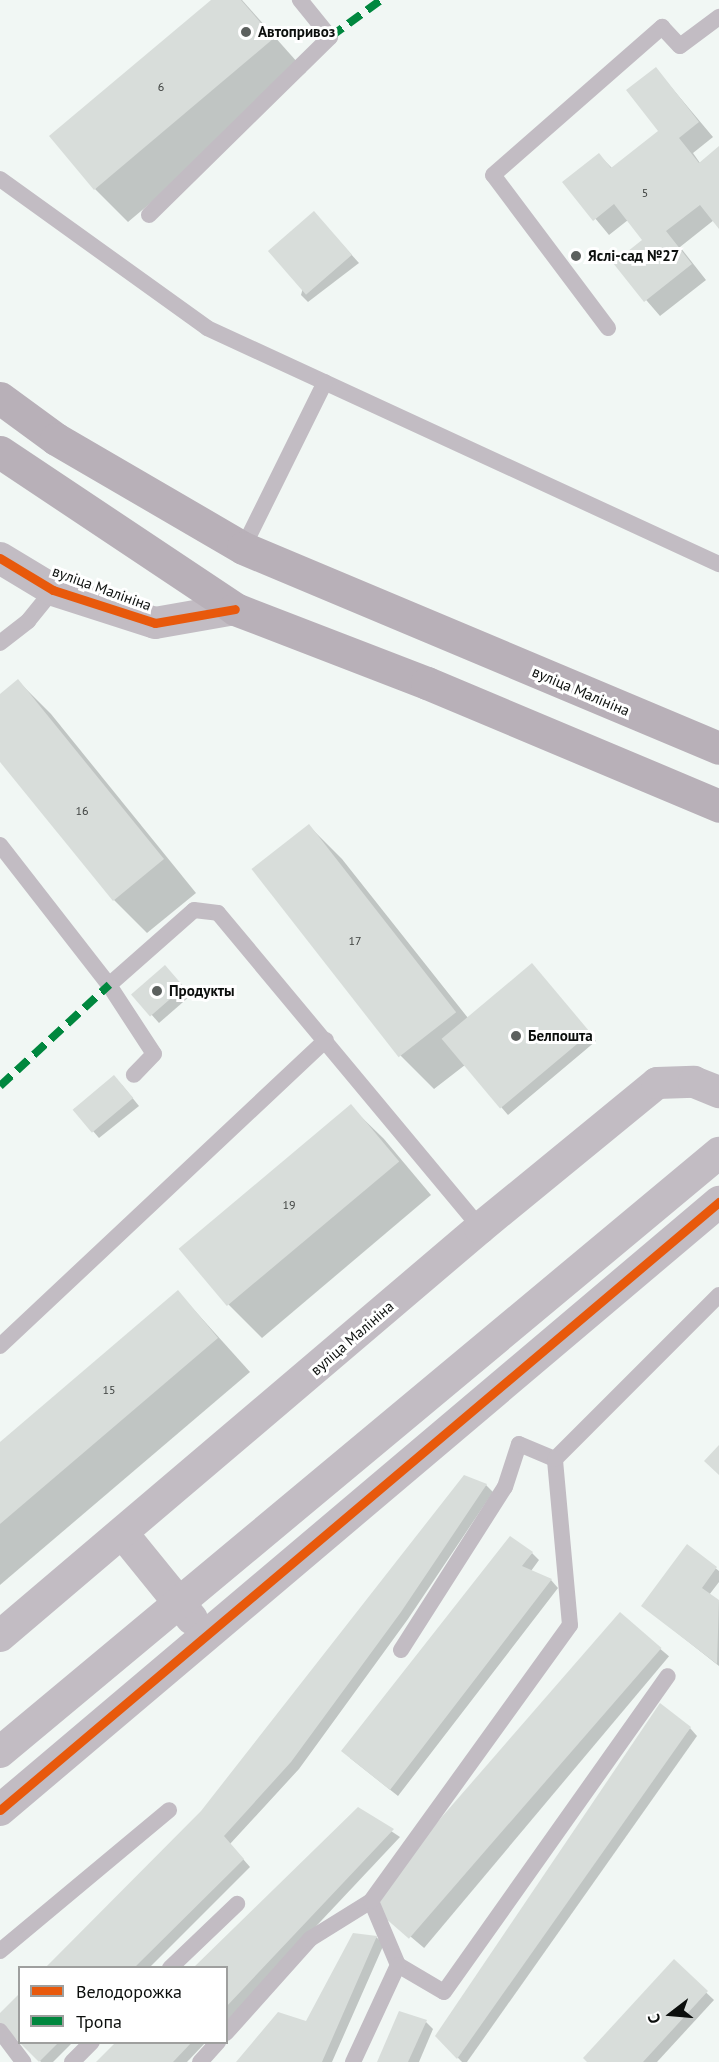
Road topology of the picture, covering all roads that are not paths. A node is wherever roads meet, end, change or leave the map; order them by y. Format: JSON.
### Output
{"nodes":[{"id":1,"x":300,"y":0,"type":"edge"},
{"id":2,"x":719,"y":17,"type":"edge"},
{"id":3,"x":0,"y":179,"type":"edge"},
{"id":4,"x":149,"y":215,"type":"dead end"},
{"id":5,"x":608,"y":328,"type":"dead end"},
{"id":6,"x":325,"y":382,"type":"junction"},
{"id":7,"x":0,"y":398,"type":"edge"},
{"id":8,"x":0,"y":452,"type":"edge"},
{"id":9,"x":243,"y":548,"type":"junction"},
{"id":10,"x":0,"y":558,"type":"edge"},
{"id":11,"x":719,"y":564,"type":"edge"},
{"id":12,"x":53,"y":590,"type":"junction"},
{"id":13,"x":235,"y":609,"type":"junction"},
{"id":14,"x":0,"y":643,"type":"edge"},
{"id":15,"x":719,"y":748,"type":"edge"},
{"id":16,"x":719,"y":806,"type":"edge"},
{"id":17,"x":0,"y":845,"type":"edge"},
{"id":18,"x":109,"y":984,"type":"junction"},
{"id":19,"x":326,"y":1040,"type":"junction"},
{"id":20,"x":134,"y":1075,"type":"dead end"},
{"id":21,"x":719,"y":1092,"type":"edge"},
{"id":22,"x":719,"y":1153,"type":"edge"},
{"id":23,"x":719,"y":1202,"type":"edge"},
{"id":24,"x":480,"y":1228,"type":"junction"},
{"id":25,"x":719,"y":1295,"type":"edge"},
{"id":26,"x":0,"y":1346,"type":"edge"},
{"id":27,"x":555,"y":1460,"type":"junction"},
{"id":28,"x":123,"y":1534,"type":"junction"},
{"id":29,"x":179,"y":1603,"type":"junction"},
{"id":30,"x":0,"y":1636,"type":"edge"},
{"id":31,"x":206,"y":1636,"type":"junction"},
{"id":32,"x":401,"y":1650,"type":"dead end"},
{"id":33,"x":668,"y":1676,"type":"dead end"},
{"id":34,"x":0,"y":1752,"type":"edge"},
{"id":35,"x":0,"y":1810,"type":"edge"},
{"id":36,"x":170,"y":1810,"type":"dead end"},
{"id":37,"x":371,"y":1901,"type":"junction"},
{"id":38,"x":237,"y":1904,"type":"dead end"},
{"id":39,"x":0,"y":1951,"type":"edge"},
{"id":40,"x":398,"y":1965,"type":"junction"},
{"id":41,"x":172,"y":1966,"type":"edge"},
{"id":42,"x":0,"y":2031,"type":"edge"},
{"id":43,"x":228,"y":2031,"type":"edge"},
{"id":44,"x":91,"y":2044,"type":"edge"},
{"id":45,"x":217,"y":2044,"type":"edge"},
{"id":46,"x":23,"y":2062,"type":"edge"},
{"id":47,"x":72,"y":2062,"type":"edge"},
{"id":48,"x":200,"y":2062,"type":"edge"},
{"id":49,"x":353,"y":2062,"type":"edge"}],
"edges":[{"from":1,"to":4,"type":"lane"},
{"from":2,"to":5,"type":"lane"},
{"from":3,"to":6,"type":"lane"},
{"from":6,"to":9,"type":"lane"},
{"from":6,"to":11,"type":"lane"},
{"from":7,"to":9,"type":"main road","name":"вуліца Малініна"},
{"from":8,"to":13,"type":"main road"},
{"from":9,"to":15,"type":"main road","name":"вуліца Малініна"},
{"from":10,"to":12,"type":"street","name":"вуліца Малініна"},
{"from":12,"to":13,"type":"street","name":"вуліца Малініна"},
{"from":12,"to":14,"type":"lane"},
{"from":13,"to":16,"type":"main road"},
{"from":17,"to":18,"type":"lane"},
{"from":18,"to":19,"type":"lane"},
{"from":18,"to":20,"type":"lane"},
{"from":19,"to":24,"type":"lane"},
{"from":19,"to":26,"type":"lane"},
{"from":21,"to":24,"type":"street","name":"вуліца Малініна"},
{"from":22,"to":29,"type":"street"},
{"from":23,"to":31,"type":"street"},
{"from":24,"to":28,"type":"street","name":"вуліца Малініна"},
{"from":25,"to":27,"type":"lane"},
{"from":27,"to":32,"type":"lane"},
{"from":27,"to":37,"type":"lane"},
{"from":28,"to":29,"type":"street"},
{"from":28,"to":30,"type":"street","name":"вуліца Малініна"},
{"from":29,"to":31,"type":"street"},
{"from":29,"to":34,"type":"street"},
{"from":31,"to":35,"type":"street"},
{"from":33,"to":40,"type":"lane"},
{"from":36,"to":39,"type":"lane"},
{"from":37,"to":40,"type":"lane"},
{"from":37,"to":43,"type":"lane"},
{"from":38,"to":41,"type":"lane"},
{"from":40,"to":49,"type":"lane"},
{"from":42,"to":46,"type":"lane"},
{"from":44,"to":47,"type":"lane"},
{"from":45,"to":48,"type":"lane"}]}
